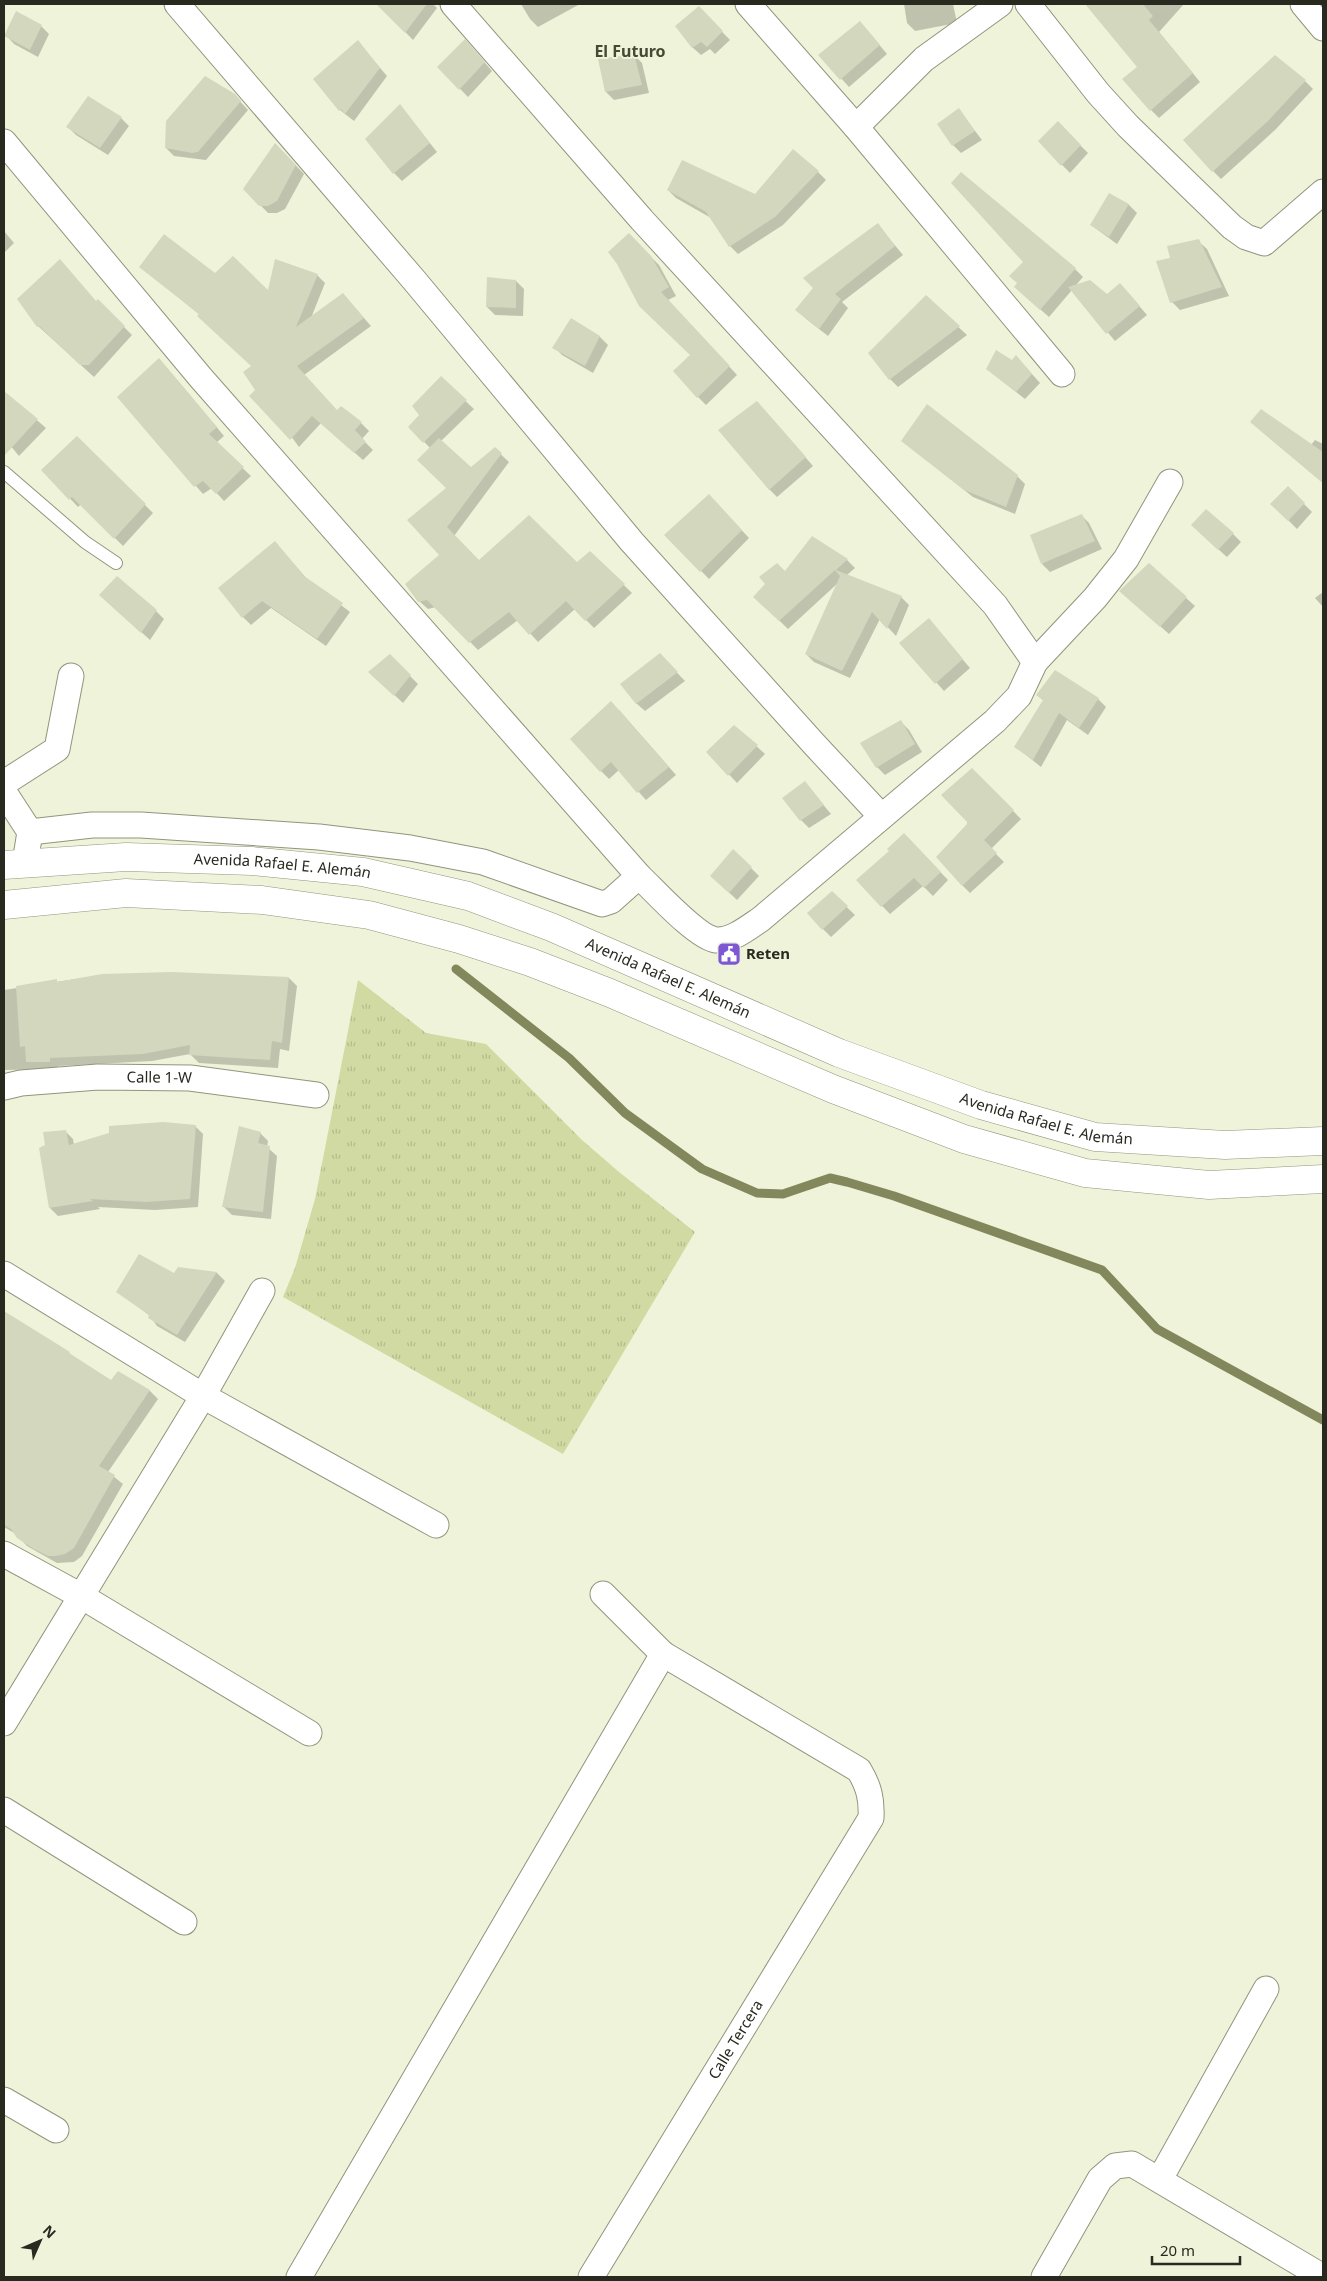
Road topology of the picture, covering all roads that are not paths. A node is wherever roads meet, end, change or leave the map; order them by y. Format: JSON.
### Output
{"nodes":[{"id":1,"x":177,"y":4,"type":"edge"},
{"id":2,"x":453,"y":4,"type":"edge"},
{"id":3,"x":748,"y":4,"type":"edge"},
{"id":4,"x":1000,"y":4,"type":"edge"},
{"id":5,"x":1028,"y":4,"type":"edge"},
{"id":6,"x":1303,"y":4,"type":"edge"},
{"id":7,"x":1323,"y":28,"type":"edge"},
{"id":8,"x":856,"y":128,"type":"junction"},
{"id":9,"x":4,"y":142,"type":"edge"},
{"id":10,"x":1323,"y":192,"type":"edge"},
{"id":11,"x":1062,"y":374,"type":"dead end"},
{"id":12,"x":4,"y":472,"type":"edge"},
{"id":13,"x":1170,"y":482,"type":"dead end"},
{"id":14,"x":116,"y":563,"type":"dead end"},
{"id":15,"x":1035,"y":662,"type":"junction"},
{"id":16,"x":71,"y":676,"type":"dead end"},
{"id":17,"x":4,"y":783,"type":"edge"},
{"id":18,"x":4,"y":792,"type":"edge"},
{"id":19,"x":881,"y":816,"type":"junction"},
{"id":20,"x":30,"y":832,"type":"junction"},
{"id":21,"x":14,"y":864,"type":"edge"},
{"id":22,"x":640,"y":876,"type":"junction"},
{"id":23,"x":4,"y":904,"type":"edge"},
{"id":24,"x":4,"y":1087,"type":"edge"},
{"id":25,"x":316,"y":1095,"type":"dead end"},
{"id":26,"x":1323,"y":1141,"type":"edge"},
{"id":27,"x":1323,"y":1179,"type":"edge"},
{"id":28,"x":4,"y":1274,"type":"edge"},
{"id":29,"x":262,"y":1292,"type":"dead end"},
{"id":30,"x":203,"y":1396,"type":"junction"},
{"id":31,"x":436,"y":1525,"type":"dead end"},
{"id":32,"x":4,"y":1554,"type":"edge"},
{"id":33,"x":603,"y":1594,"type":"dead end"},
{"id":34,"x":81,"y":1596,"type":"junction"},
{"id":35,"x":663,"y":1654,"type":"junction"},
{"id":36,"x":4,"y":1723,"type":"edge"},
{"id":37,"x":309,"y":1733,"type":"dead end"},
{"id":38,"x":4,"y":1810,"type":"edge"},
{"id":39,"x":184,"y":1922,"type":"dead end"},
{"id":40,"x":1266,"y":1989,"type":"dead end"},
{"id":41,"x":4,"y":2100,"type":"edge"},
{"id":42,"x":56,"y":2130,"type":"dead end"},
{"id":43,"x":1160,"y":2179,"type":"junction"},
{"id":44,"x":298,"y":2277,"type":"edge"},
{"id":45,"x":591,"y":2277,"type":"edge"},
{"id":46,"x":1044,"y":2277,"type":"edge"},
{"id":47,"x":1323,"y":2277,"type":"edge"}],
"edges":[{"from":1,"to":19,"type":"street"},
{"from":2,"to":15,"type":"street"},
{"from":3,"to":8,"type":"street"},
{"from":4,"to":8,"type":"street"},
{"from":5,"to":10,"type":"street"},
{"from":6,"to":7,"type":"street"},
{"from":8,"to":11,"type":"street"},
{"from":9,"to":22,"type":"street"},
{"from":12,"to":14,"type":"lane"},
{"from":13,"to":15,"type":"street"},
{"from":15,"to":19,"type":"street"},
{"from":16,"to":17,"type":"street"},
{"from":18,"to":20,"type":"street"},
{"from":19,"to":22,"type":"street"},
{"from":20,"to":21,"type":"street"},
{"from":20,"to":22,"type":"street"},
{"from":21,"to":26,"type":"main road","name":"Avenida Rafael E. Alemán"},
{"from":23,"to":27,"type":"main road"},
{"from":24,"to":25,"type":"street","name":"Calle 1-W"},
{"from":28,"to":30,"type":"street"},
{"from":29,"to":30,"type":"street"},
{"from":30,"to":31,"type":"street"},
{"from":30,"to":34,"type":"street"},
{"from":32,"to":34,"type":"street"},
{"from":33,"to":35,"type":"street"},
{"from":34,"to":36,"type":"street"},
{"from":34,"to":37,"type":"street"},
{"from":35,"to":44,"type":"street"},
{"from":35,"to":45,"type":"street","name":"Calle Tercera"},
{"from":38,"to":39,"type":"street"},
{"from":40,"to":43,"type":"street"},
{"from":41,"to":42,"type":"street"},
{"from":43,"to":46,"type":"street"},
{"from":43,"to":47,"type":"street"}]}
